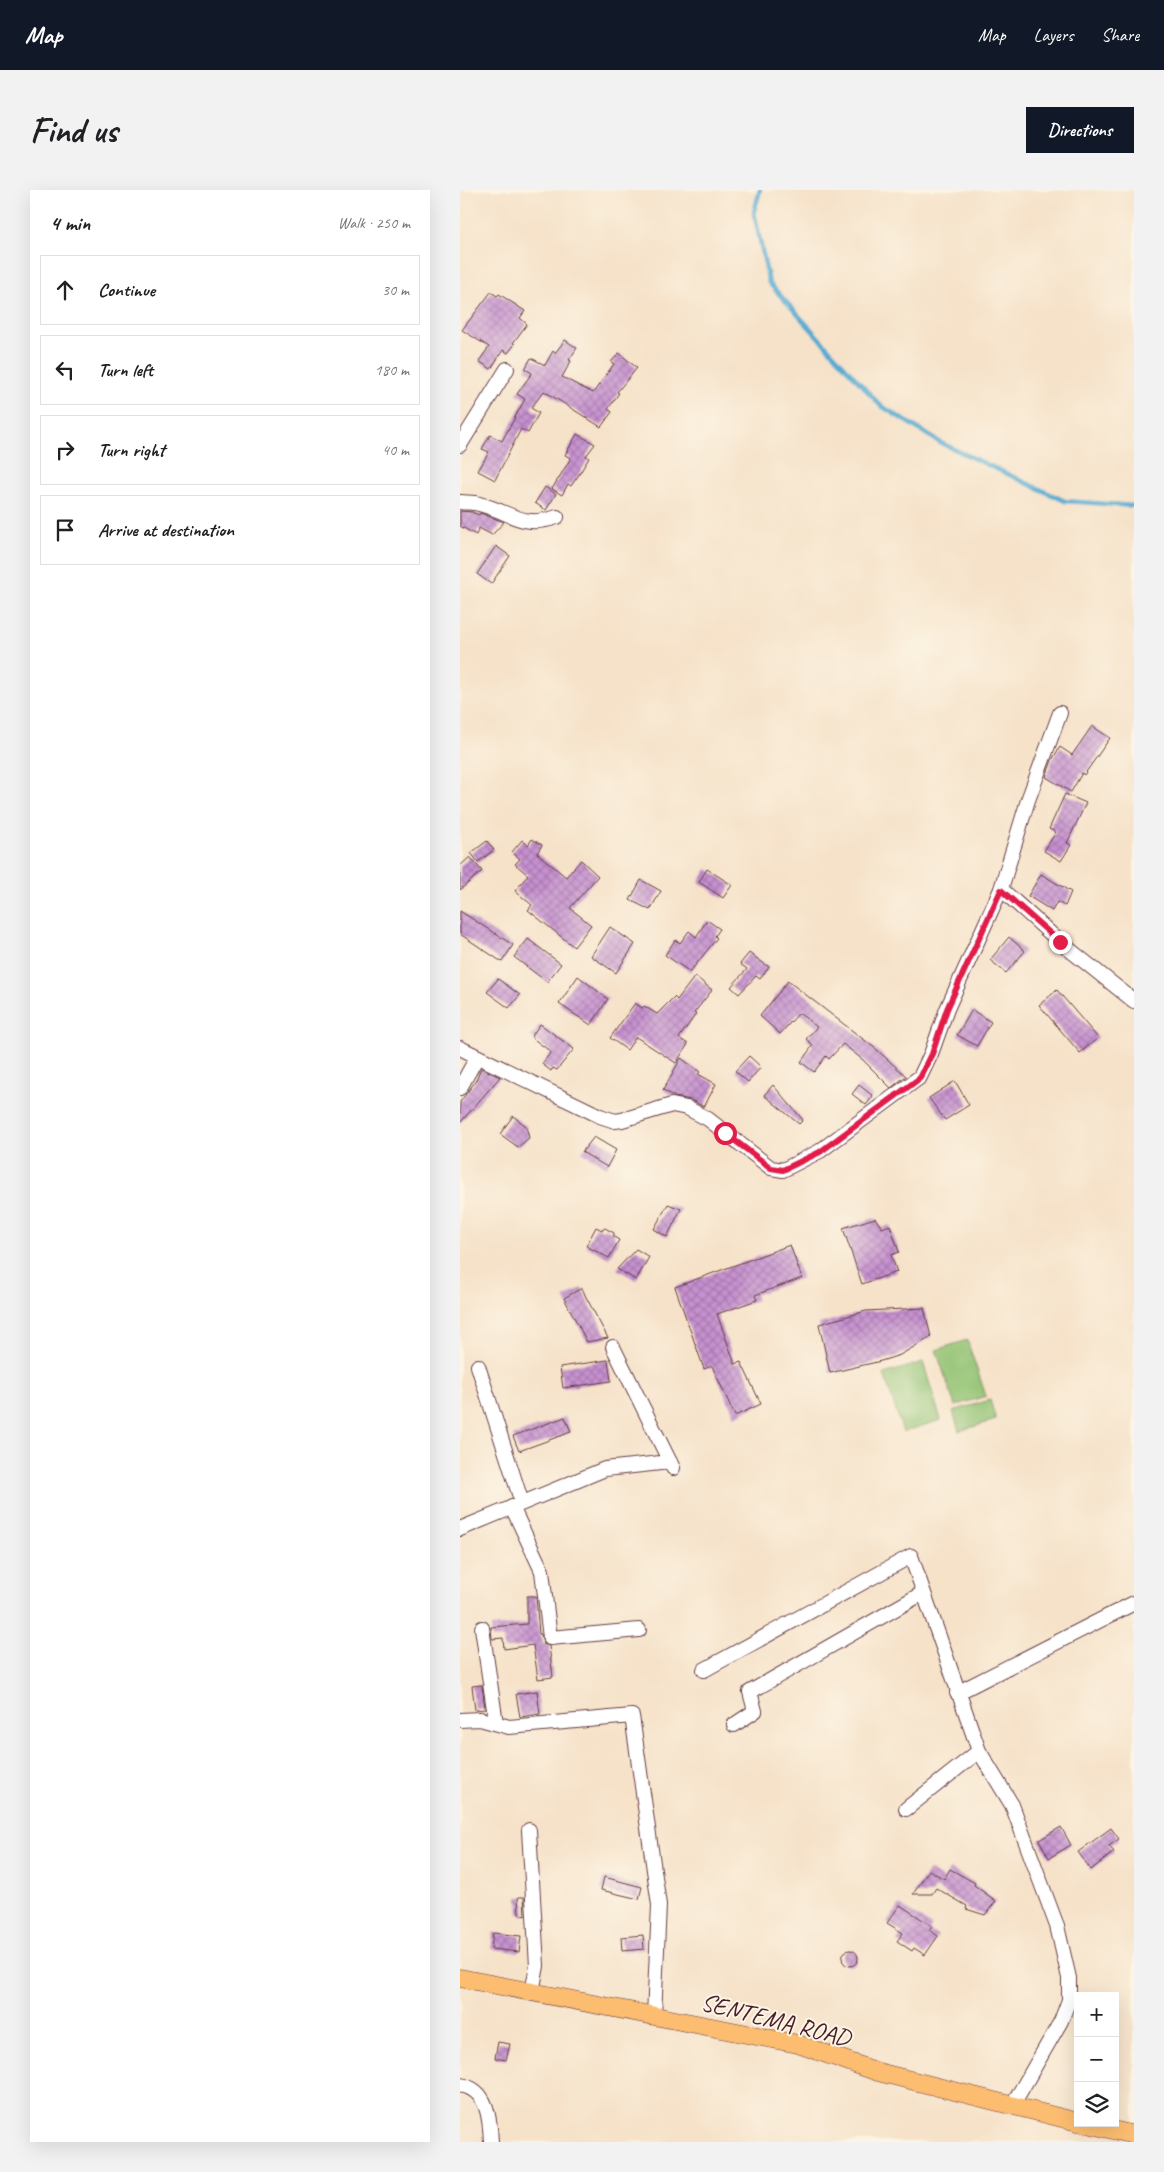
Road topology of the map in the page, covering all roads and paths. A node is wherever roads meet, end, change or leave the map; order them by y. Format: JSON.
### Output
{"nodes":[{"id":1,"x":507,"y":369,"type":"dead end"},
{"id":2,"x":460,"y":446,"type":"edge"},
{"id":3,"x":460,"y":502,"type":"edge"},
{"id":4,"x":558,"y":517,"type":"dead end"},
{"id":5,"x":1060,"y":713,"type":"dead end"},
{"id":6,"x":1001,"y":890,"type":"junction"},
{"id":7,"x":1134,"y":1000,"type":"edge"},
{"id":8,"x":460,"y":1048,"type":"edge"},
{"id":9,"x":477,"y":1056,"type":"junction"},
{"id":10,"x":460,"y":1088,"type":"edge"},
{"id":11,"x":613,"y":1347,"type":"dead end"},
{"id":12,"x":478,"y":1366,"type":"dead end"},
{"id":13,"x":517,"y":1505,"type":"junction"},
{"id":14,"x":460,"y":1529,"type":"edge"},
{"id":15,"x":924,"y":1593,"type":"junction"},
{"id":16,"x":1134,"y":1603,"type":"edge"},
{"id":17,"x":482,"y":1628,"type":"dead end"},
{"id":18,"x":639,"y":1630,"type":"dead end"},
{"id":19,"x":704,"y":1670,"type":"dead end"},
{"id":20,"x":957,"y":1694,"type":"junction"},
{"id":21,"x":460,"y":1720,"type":"edge"},
{"id":22,"x":496,"y":1724,"type":"junction"},
{"id":23,"x":734,"y":1725,"type":"dead end"},
{"id":24,"x":979,"y":1751,"type":"junction"},
{"id":25,"x":906,"y":1809,"type":"dead end"},
{"id":26,"x":530,"y":1830,"type":"dead end"},
{"id":27,"x":460,"y":1978,"type":"edge"},
{"id":28,"x":532,"y":1992,"type":"junction"},
{"id":29,"x":654,"y":2016,"type":"junction"},
{"id":30,"x":460,"y":2085,"type":"edge"},
{"id":31,"x":1012,"y":2106,"type":"junction"},
{"id":32,"x":1074,"y":2121,"type":"edge"},
{"id":33,"x":1101,"y":2127,"type":"edge"},
{"id":34,"x":1134,"y":2135,"type":"edge"},
{"id":35,"x":491,"y":2142,"type":"edge"}],
"edges":[{"from":1,"to":2,"type":"street"},
{"from":3,"to":4,"type":"street"},
{"from":5,"to":6,"type":"street"},
{"from":6,"to":7,"type":"street"},
{"from":6,"to":9,"type":"street"},
{"from":8,"to":9,"type":"street"},
{"from":9,"to":10,"type":"street"},
{"from":11,"to":13,"type":"street"},
{"from":12,"to":13,"type":"street"},
{"from":13,"to":14,"type":"street"},
{"from":13,"to":18,"type":"street"},
{"from":15,"to":19,"type":"street"},
{"from":15,"to":20,"type":"street"},
{"from":15,"to":23,"type":"street"},
{"from":16,"to":20,"type":"street"},
{"from":17,"to":22,"type":"street"},
{"from":20,"to":24,"type":"street"},
{"from":21,"to":22,"type":"street"},
{"from":22,"to":29,"type":"street"},
{"from":24,"to":25,"type":"street"},
{"from":24,"to":31,"type":"street"},
{"from":26,"to":28,"type":"street"},
{"from":27,"to":28,"type":"main road","name":"SENTEMA ROAD"},
{"from":28,"to":29,"type":"main road","name":"SENTEMA ROAD"},
{"from":29,"to":31,"type":"main road","name":"SENTEMA ROAD"},
{"from":30,"to":35,"type":"street"},
{"from":31,"to":32,"type":"main road","name":"SENTEMA ROAD"},
{"from":33,"to":34,"type":"main road"}]}
